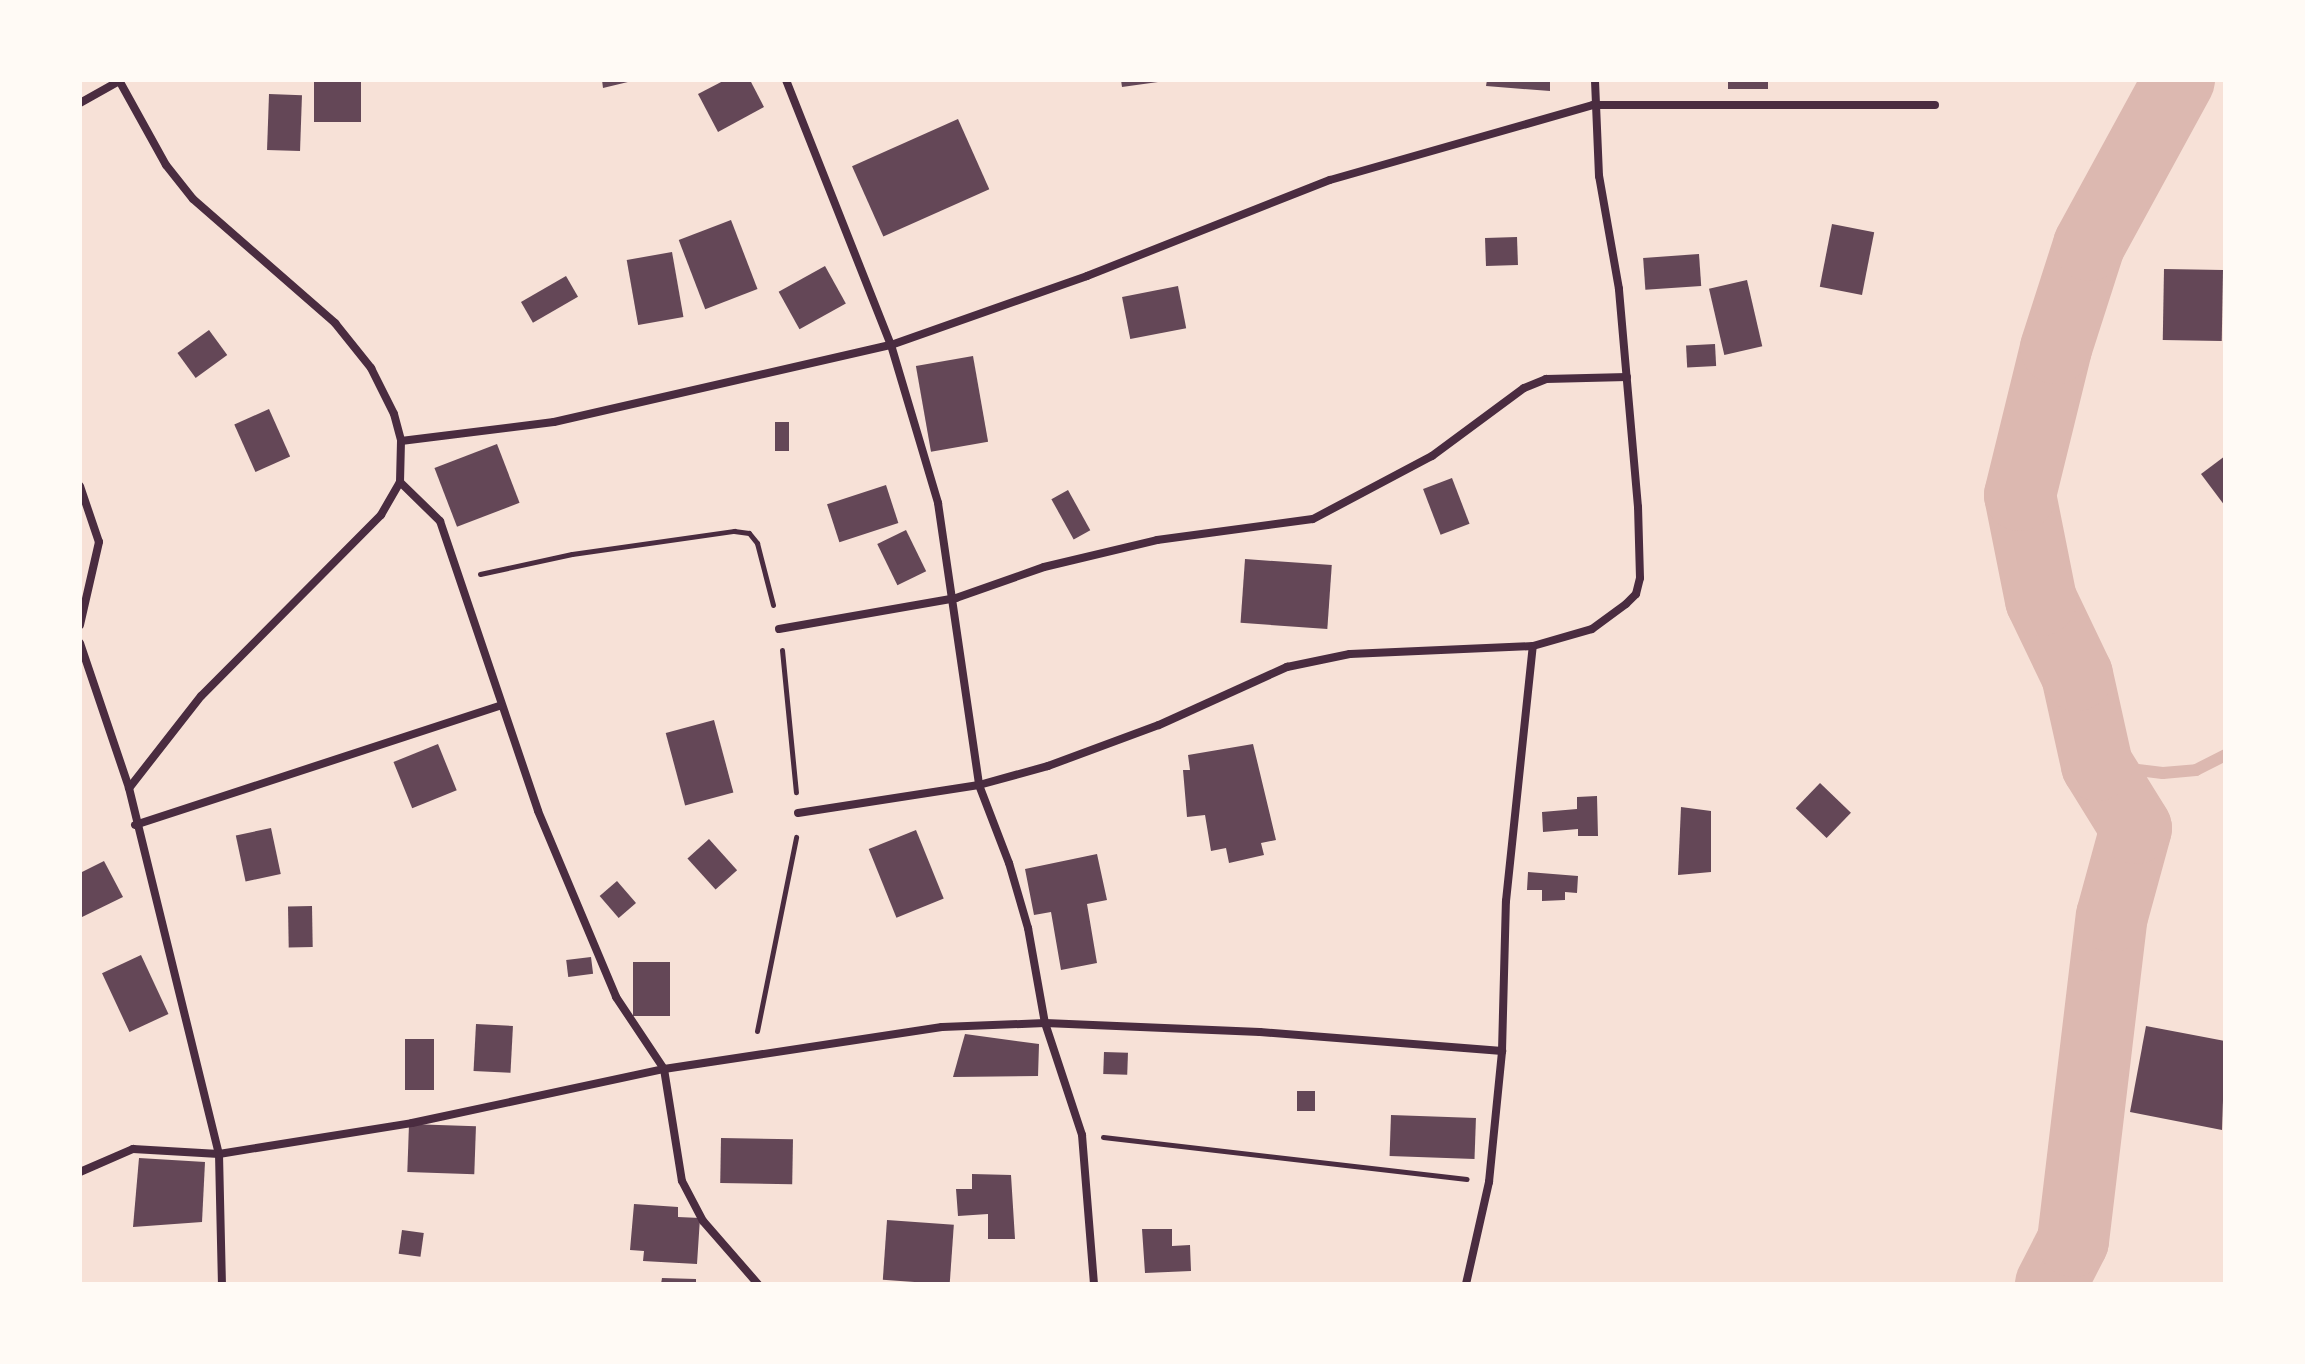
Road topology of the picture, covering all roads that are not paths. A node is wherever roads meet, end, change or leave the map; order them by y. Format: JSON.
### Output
{"nodes":[{"id":1,"x":786,"y":80,"type":"edge"},
{"id":2,"x":1595,"y":80,"type":"edge"},
{"id":3,"x":120,"y":81,"type":"edge"},
{"id":4,"x":80,"y":103,"type":"edge"},
{"id":5,"x":1593,"y":105,"type":"junction"},
{"id":6,"x":1935,"y":105,"type":"dead end"},
{"id":7,"x":891,"y":345,"type":"junction"},
{"id":8,"x":1627,"y":377,"type":"junction"},
{"id":9,"x":401,"y":441,"type":"junction"},
{"id":10,"x":400,"y":482,"type":"junction"},
{"id":11,"x":80,"y":486,"type":"edge"},
{"id":12,"x":956,"y":598,"type":"junction"},
{"id":13,"x":80,"y":625,"type":"edge"},
{"id":14,"x":779,"y":629,"type":"road end"},
{"id":15,"x":80,"y":643,"type":"edge"},
{"id":16,"x":1533,"y":646,"type":"junction"},
{"id":17,"x":499,"y":706,"type":"junction"},
{"id":18,"x":979,"y":785,"type":"junction"},
{"id":19,"x":129,"y":788,"type":"junction"},
{"id":20,"x":798,"y":813,"type":"road end"},
{"id":21,"x":135,"y":825,"type":"junction"},
{"id":22,"x":1045,"y":1023,"type":"junction"},
{"id":23,"x":1502,"y":1051,"type":"junction"},
{"id":24,"x":664,"y":1069,"type":"junction"},
{"id":25,"x":219,"y":1154,"type":"junction"},
{"id":26,"x":80,"y":1172,"type":"edge"},
{"id":27,"x":222,"y":1284,"type":"edge"},
{"id":28,"x":758,"y":1284,"type":"edge"},
{"id":29,"x":1094,"y":1284,"type":"edge"},
{"id":30,"x":1466,"y":1284,"type":"edge"}],
"edges":[{"from":1,"to":7,"type":"street"},
{"from":2,"to":5,"type":"street"},
{"from":3,"to":4,"type":"street"},
{"from":3,"to":9,"type":"street"},
{"from":5,"to":6,"type":"street"},
{"from":5,"to":7,"type":"street"},
{"from":5,"to":8,"type":"street"},
{"from":7,"to":9,"type":"street"},
{"from":7,"to":12,"type":"street"},
{"from":8,"to":12,"type":"street"},
{"from":8,"to":16,"type":"street"},
{"from":9,"to":10,"type":"street"},
{"from":10,"to":17,"type":"street"},
{"from":10,"to":19,"type":"street"},
{"from":11,"to":13,"type":"street"},
{"from":12,"to":14,"type":"street"},
{"from":12,"to":18,"type":"street"},
{"from":15,"to":19,"type":"street"},
{"from":16,"to":18,"type":"street"},
{"from":16,"to":23,"type":"street"},
{"from":17,"to":21,"type":"street"},
{"from":17,"to":24,"type":"street"},
{"from":18,"to":20,"type":"street"},
{"from":18,"to":22,"type":"street"},
{"from":19,"to":21,"type":"street"},
{"from":21,"to":25,"type":"street"},
{"from":22,"to":23,"type":"street"},
{"from":22,"to":24,"type":"street"},
{"from":22,"to":29,"type":"street"},
{"from":23,"to":30,"type":"street"},
{"from":24,"to":25,"type":"street"},
{"from":24,"to":28,"type":"street"},
{"from":25,"to":26,"type":"street"},
{"from":25,"to":27,"type":"street"}]}
